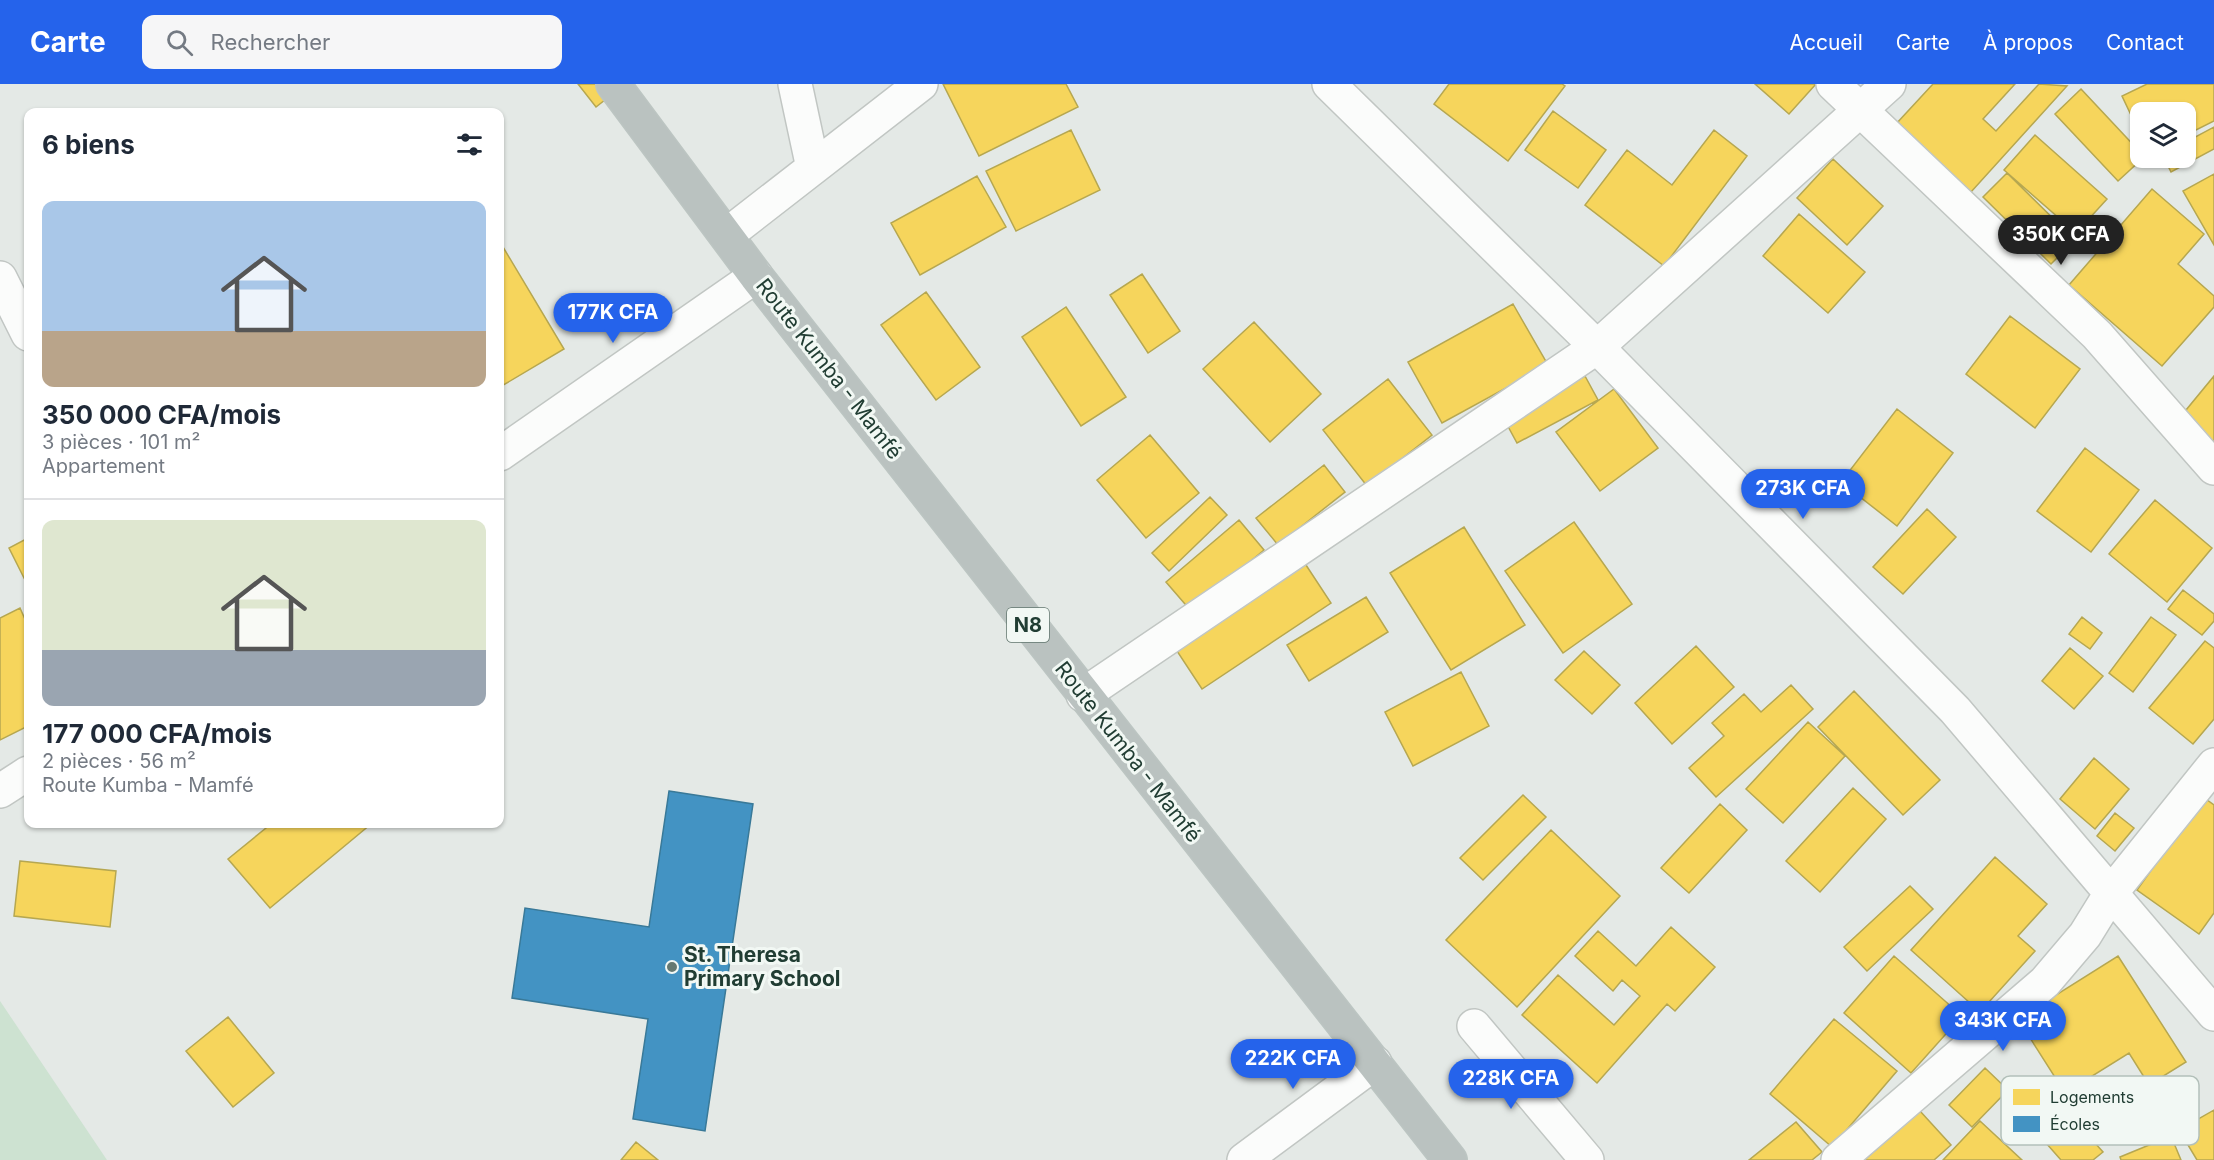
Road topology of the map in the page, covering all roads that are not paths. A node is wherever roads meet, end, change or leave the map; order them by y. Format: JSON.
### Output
{"nodes":[{"id":1,"x":613,"y":84,"type":"edge"},
{"id":2,"x":795,"y":84,"type":"edge"},
{"id":3,"x":921,"y":84,"type":"edge"},
{"id":4,"x":1329,"y":84,"type":"edge"},
{"id":5,"x":1833,"y":84,"type":"edge"},
{"id":6,"x":1889,"y":84,"type":"edge"},
{"id":7,"x":1860,"y":111,"type":"junction"},
{"id":8,"x":813,"y":168,"type":"junction"},
{"id":9,"x":728,"y":234,"type":"junction"},
{"id":10,"x":756,"y":276,"type":"junction"},
{"id":11,"x":0,"y":278,"type":"edge"},
{"id":12,"x":24,"y":326,"type":"edge"},
{"id":13,"x":1597,"y":347,"type":"junction"},
{"id":14,"x":504,"y":451,"type":"edge"},
{"id":15,"x":2214,"y":468,"type":"edge"},
{"id":16,"x":1083,"y":695,"type":"junction"},
{"id":17,"x":2214,"y":765,"type":"edge"},
{"id":18,"x":24,"y":775,"type":"edge"},
{"id":19,"x":0,"y":791,"type":"edge"},
{"id":20,"x":2111,"y":893,"type":"junction"},
{"id":21,"x":2214,"y":1014,"type":"edge"},
{"id":22,"x":1474,"y":1026,"type":"dead end"},
{"id":23,"x":1375,"y":1063,"type":"junction"},
{"id":24,"x":1244,"y":1160,"type":"edge"},
{"id":25,"x":1450,"y":1160,"type":"edge"},
{"id":26,"x":1587,"y":1160,"type":"edge"},
{"id":27,"x":1838,"y":1160,"type":"edge"}],
"edges":[{"from":1,"to":9,"type":"highway","name":"Route Kumba - Mamfé","number":"N8"},
{"from":2,"to":8,"type":"street"},
{"from":3,"to":8,"type":"street"},
{"from":4,"to":13,"type":"street"},
{"from":5,"to":7,"type":"street"},
{"from":6,"to":7,"type":"street"},
{"from":7,"to":13,"type":"street"},
{"from":7,"to":15,"type":"street"},
{"from":8,"to":9,"type":"street"},
{"from":9,"to":10,"type":"highway","name":"Route Kumba - Mamfé","number":"N8"},
{"from":10,"to":14,"type":"street"},
{"from":10,"to":16,"type":"highway","name":"Route Kumba - Mamfé","number":"N8"},
{"from":11,"to":12,"type":"street"},
{"from":13,"to":16,"type":"street"},
{"from":13,"to":20,"type":"street"},
{"from":16,"to":23,"type":"highway","name":"Route Kumba - Mamfé","number":"N8"},
{"from":17,"to":20,"type":"street"},
{"from":18,"to":19,"type":"street"},
{"from":20,"to":21,"type":"street"},
{"from":20,"to":27,"type":"street"},
{"from":22,"to":26,"type":"street"},
{"from":23,"to":24,"type":"street"},
{"from":23,"to":25,"type":"highway","name":"Route Kumba - Mamfé","number":"N8"}]}
